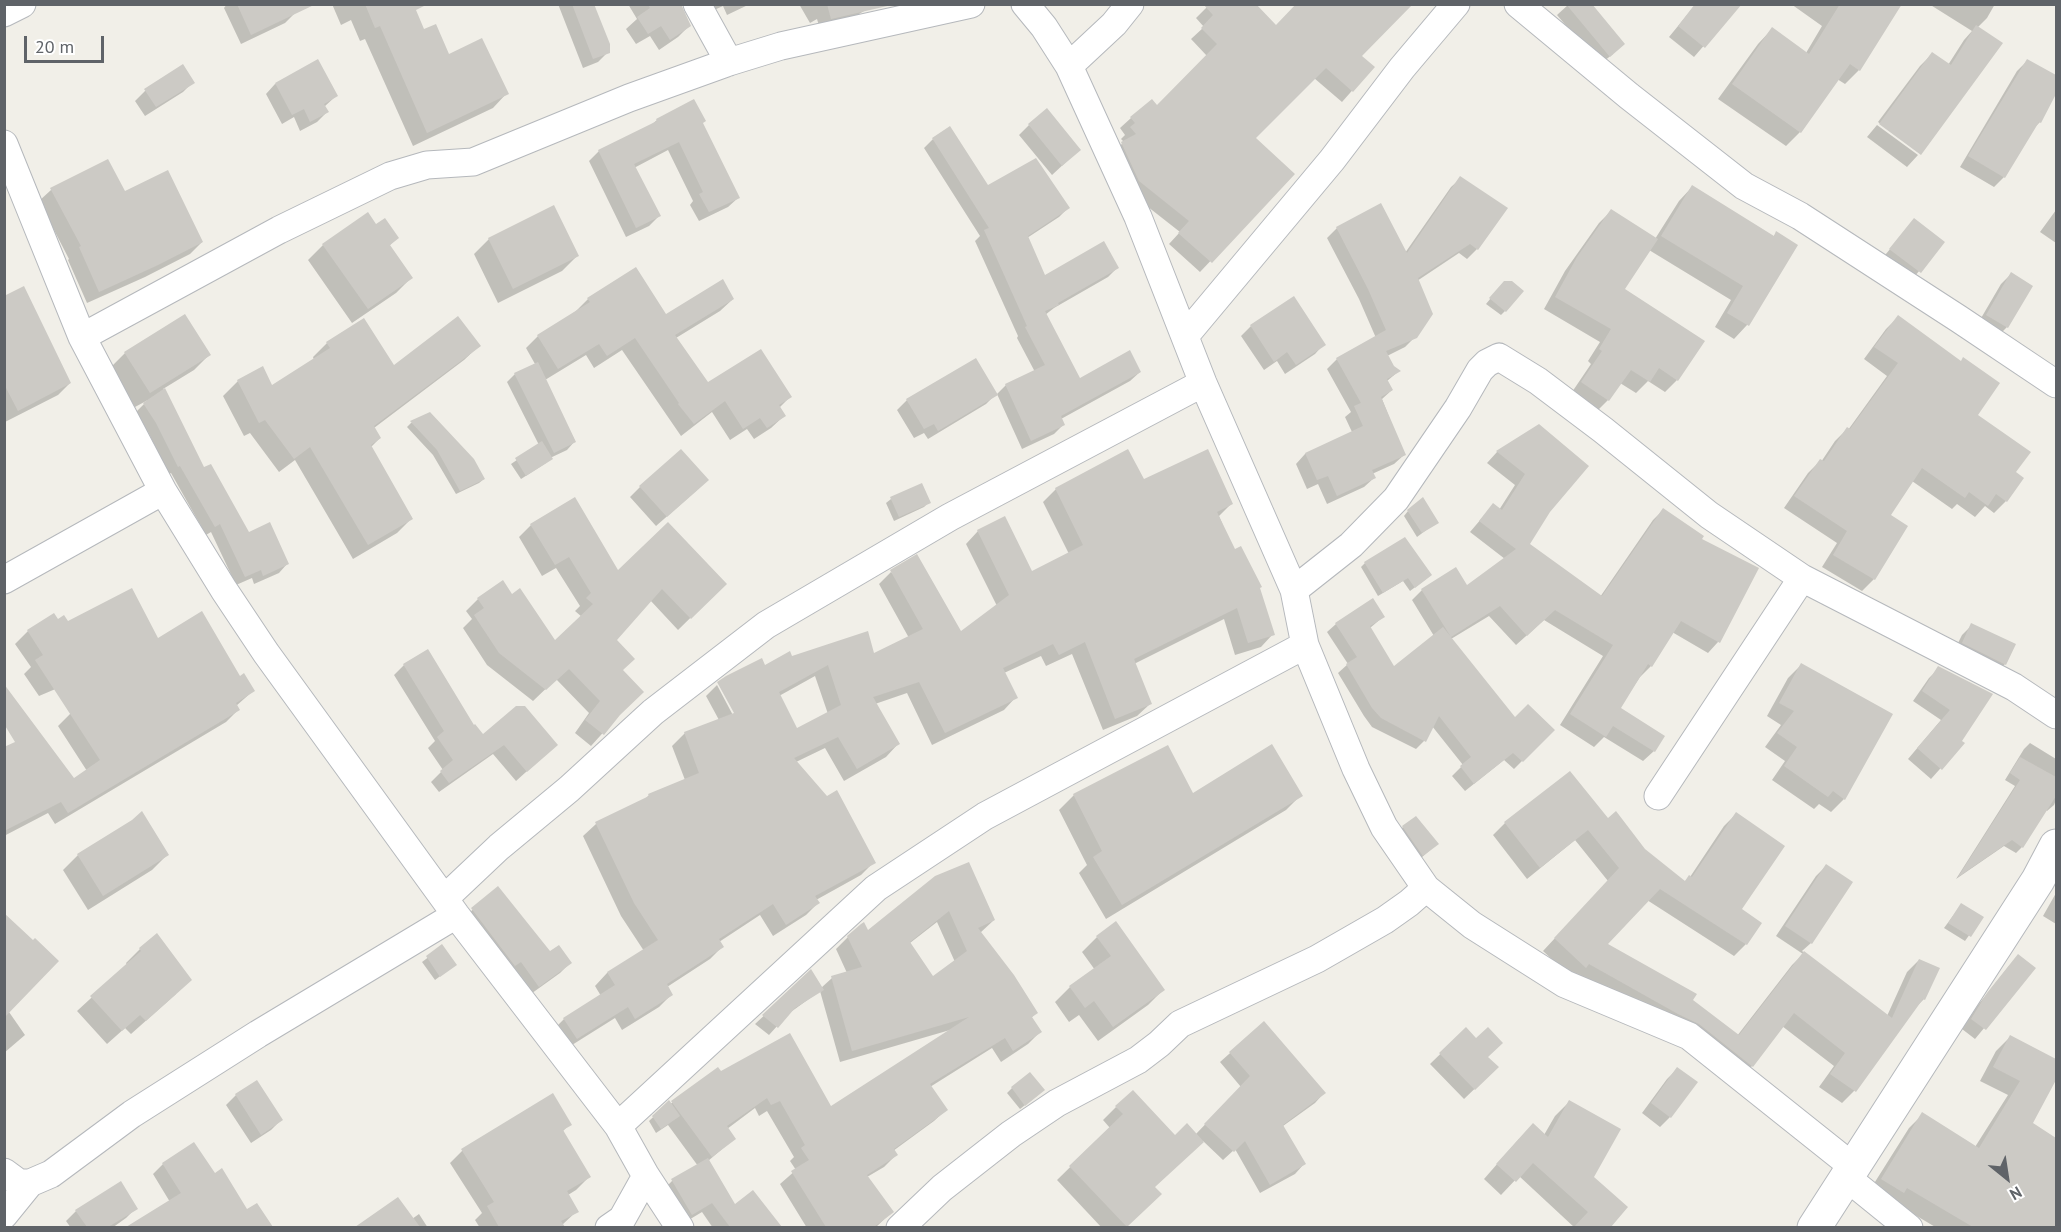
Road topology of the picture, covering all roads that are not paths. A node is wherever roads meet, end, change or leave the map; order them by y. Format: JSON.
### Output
{"nodes":[{"id":1,"x":22,"y":4,"type":"edge"},
{"id":2,"x":697,"y":4,"type":"edge"},
{"id":3,"x":971,"y":4,"type":"edge"},
{"id":4,"x":1025,"y":4,"type":"edge"},
{"id":5,"x":1130,"y":4,"type":"edge"},
{"id":6,"x":1456,"y":4,"type":"edge"},
{"id":7,"x":1518,"y":4,"type":"edge"},
{"id":8,"x":4,"y":13,"type":"edge"},
{"id":9,"x":729,"y":62,"type":"junction"},
{"id":10,"x":1069,"y":66,"type":"junction"},
{"id":11,"x":4,"y":144,"type":"edge"},
{"id":12,"x":1185,"y":336,"type":"junction"},
{"id":13,"x":82,"y":337,"type":"junction"},
{"id":14,"x":1203,"y":383,"type":"junction"},
{"id":15,"x":2056,"y":384,"type":"edge"},
{"id":16,"x":163,"y":491,"type":"junction"},
{"id":17,"x":1802,"y":578,"type":"junction"},
{"id":18,"x":4,"y":580,"type":"edge"},
{"id":19,"x":1294,"y":590,"type":"junction"},
{"id":20,"x":1305,"y":645,"type":"junction"},
{"id":21,"x":2056,"y":715,"type":"edge"},
{"id":22,"x":1658,"y":796,"type":"dead end"},
{"id":23,"x":2056,"y":846,"type":"edge"},
{"id":24,"x":1426,"y":888,"type":"junction"},
{"id":25,"x":451,"y":906,"type":"junction"},
{"id":26,"x":618,"y":1126,"type":"junction"},
{"id":27,"x":1849,"y":1171,"type":"junction"},
{"id":28,"x":4,"y":1172,"type":"edge"},
{"id":29,"x":646,"y":1176,"type":"junction"},
{"id":30,"x":30,"y":1183,"type":"junction"},
{"id":31,"x":4,"y":1215,"type":"edge"},
{"id":32,"x":616,"y":1223,"type":"edge"},
{"id":33,"x":677,"y":1224,"type":"edge"},
{"id":34,"x":900,"y":1227,"type":"edge"},
{"id":35,"x":1814,"y":1227,"type":"edge"},
{"id":36,"x":1909,"y":1227,"type":"edge"}],
"edges":[{"from":1,"to":8,"type":"street"},
{"from":2,"to":9,"type":"street"},
{"from":3,"to":9,"type":"street"},
{"from":4,"to":10,"type":"street"},
{"from":5,"to":10,"type":"street"},
{"from":6,"to":12,"type":"street"},
{"from":7,"to":15,"type":"street"},
{"from":9,"to":13,"type":"street"},
{"from":10,"to":12,"type":"street"},
{"from":11,"to":13,"type":"street"},
{"from":12,"to":14,"type":"street"},
{"from":13,"to":16,"type":"street"},
{"from":14,"to":19,"type":"street"},
{"from":14,"to":25,"type":"street"},
{"from":16,"to":18,"type":"street"},
{"from":16,"to":25,"type":"street"},
{"from":17,"to":19,"type":"street"},
{"from":17,"to":21,"type":"street"},
{"from":17,"to":22,"type":"street"},
{"from":19,"to":20,"type":"street"},
{"from":20,"to":24,"type":"street"},
{"from":20,"to":26,"type":"street"},
{"from":23,"to":27,"type":"street"},
{"from":24,"to":27,"type":"street"},
{"from":24,"to":34,"type":"street"},
{"from":25,"to":26,"type":"street"},
{"from":25,"to":30,"type":"street"},
{"from":26,"to":29,"type":"street"},
{"from":27,"to":35,"type":"street"},
{"from":27,"to":36,"type":"street"},
{"from":28,"to":30,"type":"street"},
{"from":29,"to":32,"type":"street"},
{"from":29,"to":33,"type":"street"},
{"from":30,"to":31,"type":"street"},
{"from":32,"to":33,"type":"street"}]}
